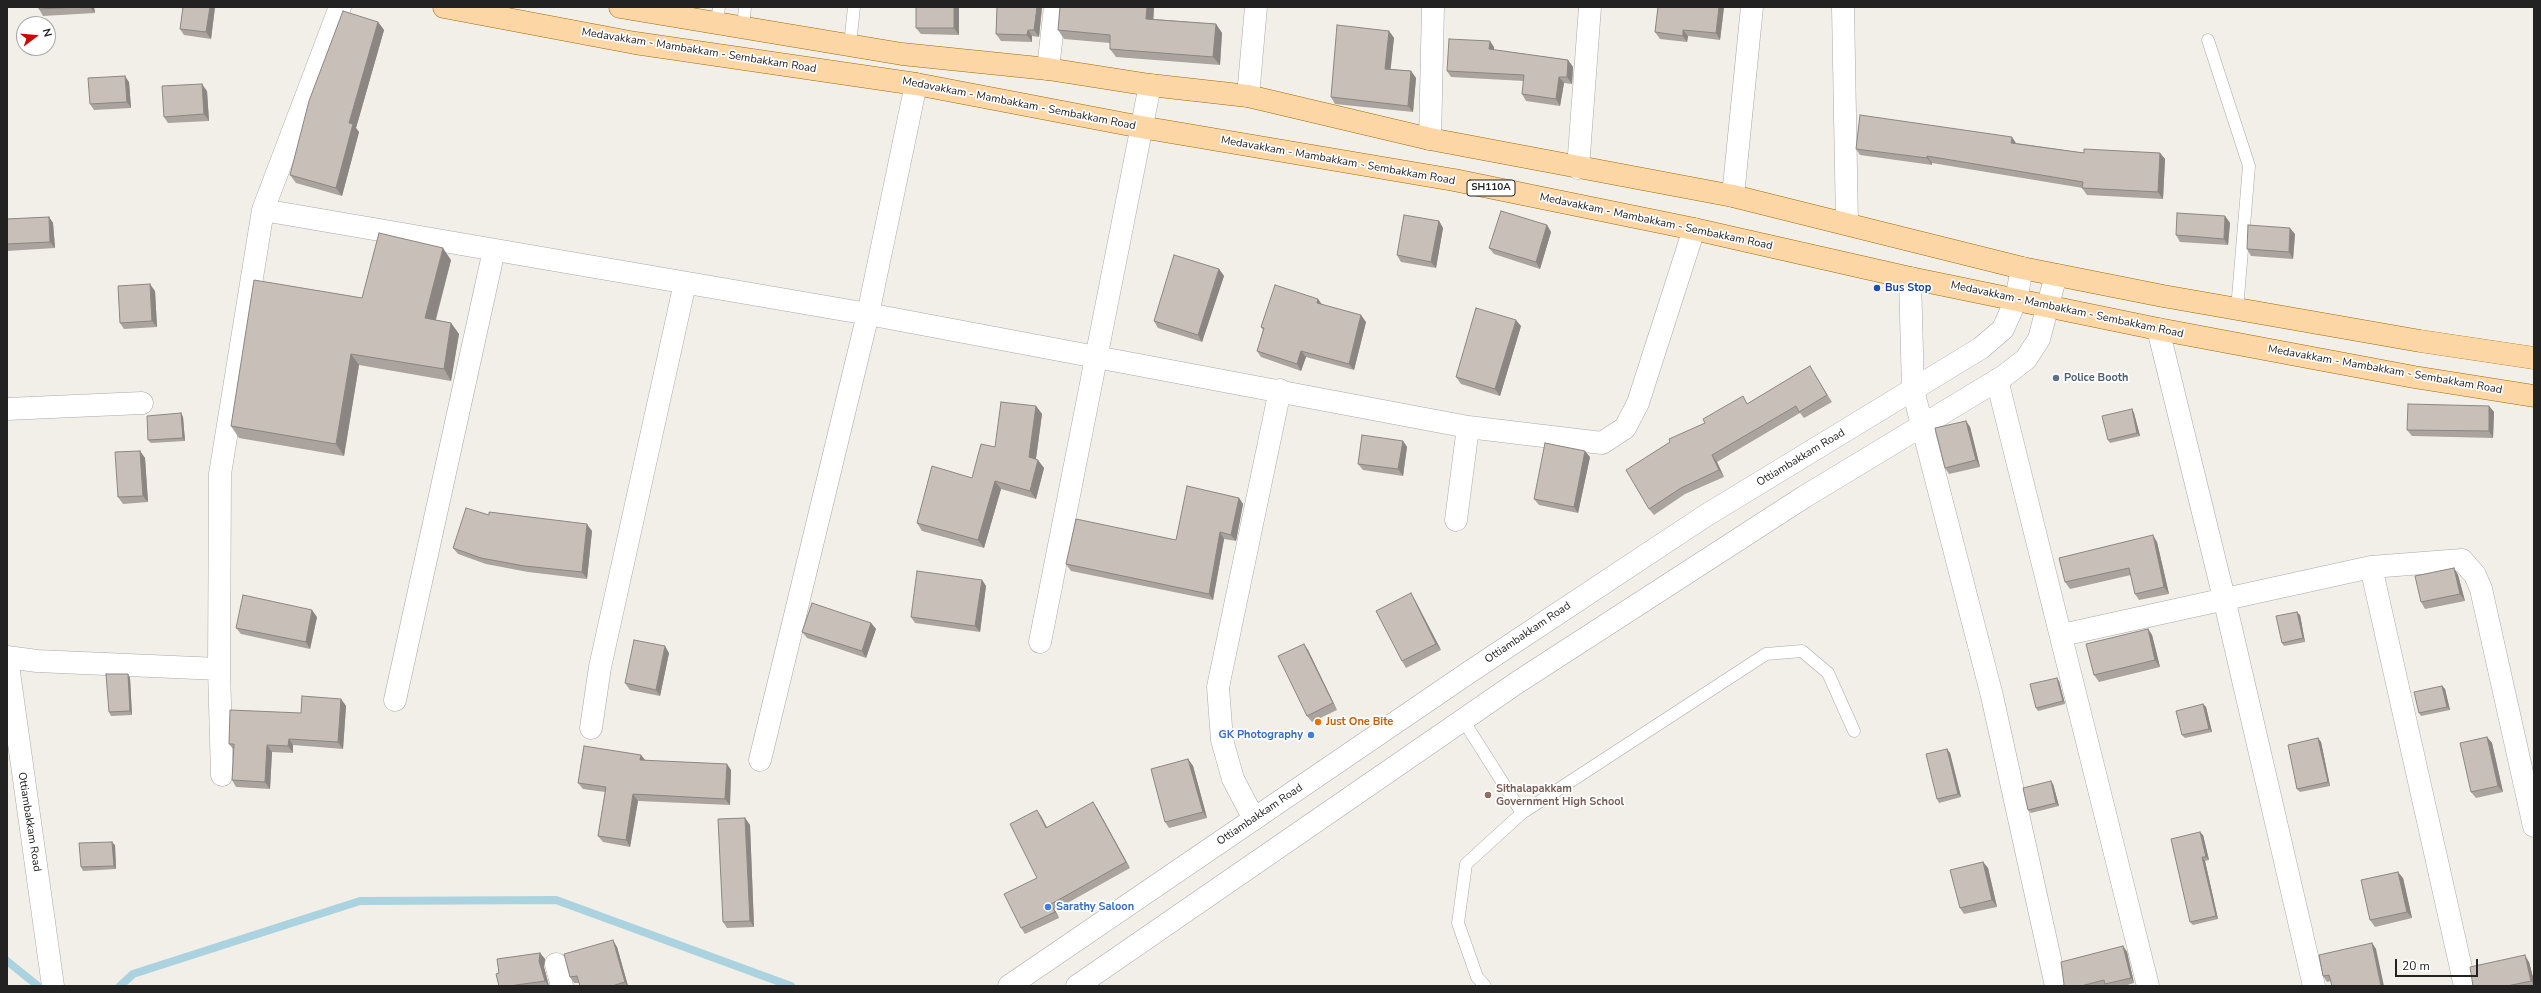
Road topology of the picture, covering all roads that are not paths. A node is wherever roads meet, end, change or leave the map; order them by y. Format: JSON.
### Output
{"nodes":[{"id":1,"x":340,"y":7,"type":"edge"},
{"id":2,"x":444,"y":7,"type":"edge"},
{"id":3,"x":620,"y":7,"type":"edge"},
{"id":4,"x":854,"y":7,"type":"edge"},
{"id":5,"x":1055,"y":7,"type":"edge"},
{"id":6,"x":1256,"y":7,"type":"edge"},
{"id":7,"x":1433,"y":7,"type":"edge"},
{"id":8,"x":1590,"y":7,"type":"edge"},
{"id":9,"x":1752,"y":7,"type":"edge"},
{"id":10,"x":1843,"y":7,"type":"edge"},
{"id":11,"x":641,"y":9,"type":"edge"},
{"id":12,"x":718,"y":15,"type":"edge"},
{"id":13,"x":744,"y":17,"type":"edge"},
{"id":14,"x":2208,"y":40,"type":"dead end"},
{"id":15,"x":850,"y":45,"type":"junction"},
{"id":16,"x":1048,"y":69,"type":"junction"},
{"id":17,"x":916,"y":84,"type":"junction"},
{"id":18,"x":1150,"y":85,"type":"junction"},
{"id":19,"x":1248,"y":96,"type":"junction"},
{"id":20,"x":1141,"y":127,"type":"junction"},
{"id":21,"x":1430,"y":139,"type":"junction"},
{"id":22,"x":1578,"y":168,"type":"junction"},
{"id":23,"x":1733,"y":196,"type":"junction"},
{"id":24,"x":263,"y":210,"type":"junction"},
{"id":25,"x":1847,"y":224,"type":"junction"},
{"id":26,"x":1694,"y":229,"type":"junction"},
{"id":27,"x":494,"y":250,"type":"junction"},
{"id":28,"x":2022,"y":268,"type":"junction"},
{"id":29,"x":2056,"y":275,"type":"junction"},
{"id":30,"x":1910,"y":278,"type":"junction"},
{"id":31,"x":685,"y":283,"type":"junction"},
{"id":32,"x":2016,"y":300,"type":"junction"},
{"id":33,"x":2049,"y":307,"type":"junction"},
{"id":34,"x":2237,"y":309,"type":"junction"},
{"id":35,"x":868,"y":314,"type":"junction"},
{"id":36,"x":2158,"y":329,"type":"junction"},
{"id":37,"x":1096,"y":356,"type":"junction"},
{"id":38,"x":2534,"y":358,"type":"edge"},
{"id":39,"x":1997,"y":380,"type":"junction"},
{"id":40,"x":1280,"y":390,"type":"junction"},
{"id":41,"x":1913,"y":390,"type":"junction"},
{"id":42,"x":2534,"y":396,"type":"edge"},
{"id":43,"x":142,"y":403,"type":"dead end"},
{"id":44,"x":7,"y":409,"type":"edge"},
{"id":45,"x":1923,"y":425,"type":"junction"},
{"id":46,"x":1468,"y":427,"type":"junction"},
{"id":47,"x":1456,"y":520,"type":"dead end"},
{"id":48,"x":2371,"y":567,"type":"junction"},
{"id":49,"x":2224,"y":598,"type":"junction"},
{"id":50,"x":2062,"y":635,"type":"junction"},
{"id":51,"x":1040,"y":642,"type":"dead end"},
{"id":52,"x":7,"y":657,"type":"edge"},
{"id":53,"x":219,"y":669,"type":"junction"},
{"id":54,"x":395,"y":700,"type":"dead end"},
{"id":55,"x":1463,"y":720,"type":"junction"},
{"id":56,"x":591,"y":728,"type":"dead end"},
{"id":57,"x":1854,"y":731,"type":"dead end"},
{"id":58,"x":12,"y":749,"type":"edge"},
{"id":59,"x":760,"y":760,"type":"dead end"},
{"id":60,"x":222,"y":775,"type":"dead end"},
{"id":61,"x":1522,"y":813,"type":"junction"},
{"id":62,"x":1254,"y":819,"type":"junction"},
{"id":63,"x":2534,"y":826,"type":"edge"},
{"id":64,"x":556,"y":964,"type":"dead end"},
{"id":65,"x":53,"y":986,"type":"edge"},
{"id":66,"x":562,"y":986,"type":"edge"},
{"id":67,"x":1009,"y":986,"type":"edge"},
{"id":68,"x":1077,"y":986,"type":"edge"},
{"id":69,"x":1485,"y":986,"type":"edge"},
{"id":70,"x":2056,"y":986,"type":"edge"},
{"id":71,"x":2148,"y":986,"type":"edge"},
{"id":72,"x":2314,"y":986,"type":"edge"},
{"id":73,"x":2465,"y":986,"type":"edge"}],
"edges":[{"from":1,"to":24,"type":"street"},
{"from":2,"to":17,"type":"main road","name":"Medavakkam - Mambakkam - Sembakkam Road","number":"SH110A"},
{"from":3,"to":11,"type":"main road"},
{"from":4,"to":15,"type":"lane"},
{"from":5,"to":16,"type":"street"},
{"from":6,"to":19,"type":"street"},
{"from":7,"to":21,"type":"street"},
{"from":8,"to":22,"type":"street"},
{"from":9,"to":23,"type":"street"},
{"from":10,"to":25,"type":"street"},
{"from":11,"to":12,"type":"main road"},
{"from":12,"to":13,"type":"main road"},
{"from":13,"to":15,"type":"main road"},
{"from":14,"to":34,"type":"lane"},
{"from":15,"to":16,"type":"main road"},
{"from":16,"to":18,"type":"main road"},
{"from":17,"to":20,"type":"main road","name":"Medavakkam - Mambakkam - Sembakkam Road","number":"SH110A"},
{"from":17,"to":35,"type":"street"},
{"from":18,"to":19,"type":"main road"},
{"from":18,"to":20,"type":"street"},
{"from":19,"to":21,"type":"main road"},
{"from":20,"to":26,"type":"main road","name":"Medavakkam - Mambakkam - Sembakkam Road","number":"SH110A"},
{"from":20,"to":37,"type":"street"},
{"from":21,"to":22,"type":"main road"},
{"from":22,"to":23,"type":"main road"},
{"from":23,"to":25,"type":"main road"},
{"from":24,"to":27,"type":"street"},
{"from":24,"to":53,"type":"street"},
{"from":25,"to":28,"type":"main road"},
{"from":26,"to":30,"type":"main road","name":"Medavakkam - Mambakkam - Sembakkam Road","number":"SH110A"},
{"from":26,"to":46,"type":"street"},
{"from":27,"to":31,"type":"street"},
{"from":27,"to":54,"type":"street"},
{"from":28,"to":29,"type":"main road"},
{"from":28,"to":32,"type":"street","name":"Ottiambakkam Road"},
{"from":29,"to":33,"type":"street"},
{"from":29,"to":34,"type":"main road"},
{"from":30,"to":32,"type":"main road","name":"Medavakkam - Mambakkam - Sembakkam Road","number":"SH110A"},
{"from":30,"to":41,"type":"street"},
{"from":31,"to":35,"type":"street"},
{"from":31,"to":56,"type":"street"},
{"from":32,"to":33,"type":"main road","name":"Medavakkam - Mambakkam - Sembakkam Road","number":"SH110A"},
{"from":32,"to":41,"type":"street","name":"Ottiambakkam Road"},
{"from":33,"to":36,"type":"main road","name":"Medavakkam - Mambakkam - Sembakkam Road","number":"SH110A"},
{"from":33,"to":39,"type":"street"},
{"from":34,"to":38,"type":"main road"},
{"from":35,"to":37,"type":"street"},
{"from":35,"to":59,"type":"street"},
{"from":36,"to":42,"type":"main road","name":"Medavakkam - Mambakkam - Sembakkam Road","number":"SH110A"},
{"from":36,"to":49,"type":"street"},
{"from":37,"to":40,"type":"street"},
{"from":37,"to":51,"type":"street"},
{"from":39,"to":45,"type":"street"},
{"from":39,"to":50,"type":"street"},
{"from":40,"to":46,"type":"street"},
{"from":40,"to":62,"type":"street"},
{"from":41,"to":45,"type":"street"},
{"from":41,"to":62,"type":"street","name":"Ottiambakkam Road"},
{"from":43,"to":44,"type":"street"},
{"from":45,"to":55,"type":"street"},
{"from":45,"to":70,"type":"street"},
{"from":46,"to":47,"type":"street"},
{"from":48,"to":49,"type":"street"},
{"from":48,"to":63,"type":"street"},
{"from":48,"to":73,"type":"street"},
{"from":49,"to":50,"type":"street"},
{"from":49,"to":72,"type":"street"},
{"from":50,"to":71,"type":"street"},
{"from":52,"to":53,"type":"street"},
{"from":52,"to":58,"type":"street","name":"Ottiambakkam Road"},
{"from":53,"to":60,"type":"street"},
{"from":55,"to":61,"type":"lane"},
{"from":55,"to":68,"type":"street"},
{"from":57,"to":61,"type":"lane"},
{"from":58,"to":65,"type":"street","name":"Ottiambakkam Road"},
{"from":61,"to":69,"type":"lane"},
{"from":62,"to":67,"type":"street","name":"Ottiambakkam Road"},
{"from":64,"to":66,"type":"street"}]}
